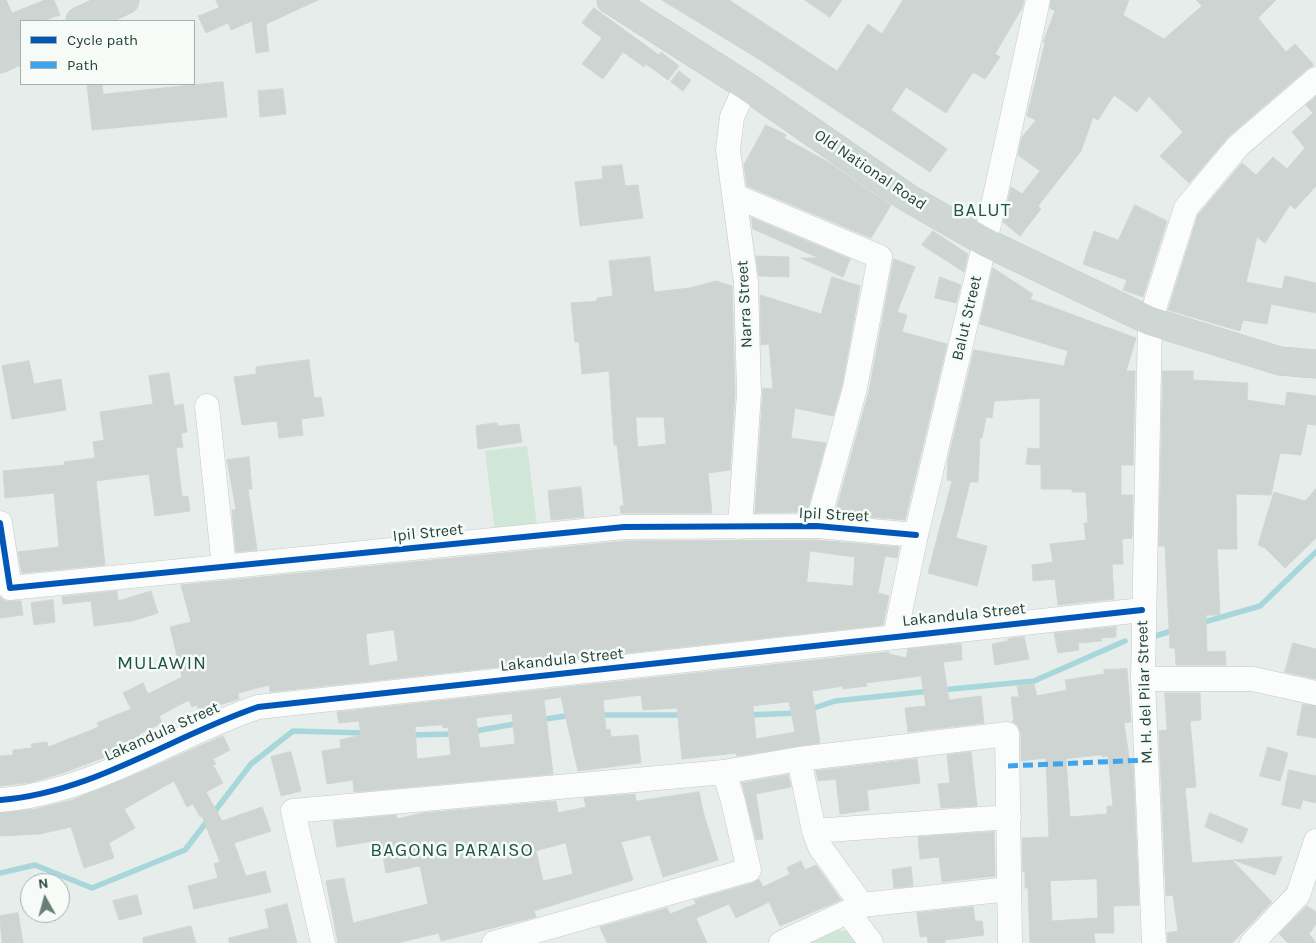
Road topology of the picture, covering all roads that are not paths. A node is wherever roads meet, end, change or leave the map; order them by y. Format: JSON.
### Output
{"nodes":[{"id":1,"x":611,"y":0,"type":"edge"},
{"id":2,"x":1038,"y":0,"type":"edge"},
{"id":3,"x":109,"y":3,"type":"edge"},
{"id":4,"x":82,"y":20,"type":"edge"},
{"id":5,"x":20,"y":49,"type":"edge"},
{"id":6,"x":0,"y":59,"type":"edge"},
{"id":7,"x":1316,"y":80,"type":"edge"},
{"id":8,"x":746,"y":86,"type":"junction"},
{"id":9,"x":735,"y":196,"type":"junction"},
{"id":10,"x":985,"y":242,"type":"junction"},
{"id":11,"x":1150,"y":321,"type":"junction"},
{"id":12,"x":1316,"y":364,"type":"edge"},
{"id":13,"x":207,"y":406,"type":"dead end"},
{"id":14,"x":0,"y":523,"type":"edge"},
{"id":15,"x":740,"y":526,"type":"junction"},
{"id":16,"x":817,"y":526,"type":"junction"},
{"id":17,"x":916,"y":535,"type":"junction"},
{"id":18,"x":224,"y":567,"type":"junction"},
{"id":19,"x":5,"y":588,"type":"edge"},
{"id":20,"x":1142,"y":610,"type":"junction"},
{"id":21,"x":895,"y":636,"type":"junction"},
{"id":22,"x":1143,"y":679,"type":"junction"},
{"id":23,"x":1316,"y":693,"type":"edge"},
{"id":24,"x":799,"y":759,"type":"junction"},
{"id":25,"x":724,"y":772,"type":"junction"},
{"id":26,"x":0,"y":800,"type":"edge"},
{"id":27,"x":1009,"y":817,"type":"junction"},
{"id":28,"x":814,"y":831,"type":"junction"},
{"id":29,"x":1316,"y":841,"type":"edge"},
{"id":30,"x":1010,"y":889,"type":"junction"},
{"id":31,"x":1307,"y":896,"type":"edge"},
{"id":32,"x":855,"y":909,"type":"junction"},
{"id":33,"x":323,"y":943,"type":"edge"},
{"id":34,"x":494,"y":943,"type":"edge"},
{"id":35,"x":781,"y":943,"type":"edge"},
{"id":36,"x":871,"y":943,"type":"edge"},
{"id":37,"x":1010,"y":943,"type":"edge"},
{"id":38,"x":1154,"y":943,"type":"edge"},
{"id":39,"x":1252,"y":943,"type":"edge"}],
"edges":[{"from":1,"to":8,"type":"main road","name":"Old National Road"},
{"from":2,"to":10,"type":"street","name":"Balut Street"},
{"from":3,"to":4,"type":"main road"},
{"from":5,"to":6,"type":"main road"},
{"from":7,"to":11,"type":"street","name":"M. H. del Pilar Street"},
{"from":8,"to":9,"type":"street","name":"Narra Street"},
{"from":8,"to":10,"type":"main road","name":"Old National Road"},
{"from":9,"to":15,"type":"street","name":"Narra Street"},
{"from":9,"to":16,"type":"street"},
{"from":10,"to":11,"type":"main road","name":"Old National Road"},
{"from":10,"to":17,"type":"street","name":"Balut Street"},
{"from":11,"to":12,"type":"main road","name":"Old National Road"},
{"from":11,"to":20,"type":"street","name":"M. H. del Pilar Street"},
{"from":13,"to":18,"type":"street"},
{"from":14,"to":19,"type":"street","name":"Ipil Street"},
{"from":15,"to":16,"type":"street","name":"Ipil Street"},
{"from":15,"to":18,"type":"street","name":"Ipil Street"},
{"from":16,"to":17,"type":"street","name":"Ipil Street"},
{"from":17,"to":21,"type":"street","name":"Balut Street"},
{"from":18,"to":19,"type":"street","name":"Ipil Street"},
{"from":20,"to":21,"type":"street","name":"Lakandula Street"},
{"from":20,"to":22,"type":"street","name":"M. H. del Pilar Street"},
{"from":21,"to":26,"type":"street","name":"Lakandula Street"},
{"from":22,"to":23,"type":"street"},
{"from":22,"to":38,"type":"street","name":"M. H. del Pilar Street"},
{"from":24,"to":25,"type":"street"},
{"from":24,"to":27,"type":"street"},
{"from":24,"to":28,"type":"street"},
{"from":25,"to":33,"type":"street"},
{"from":25,"to":34,"type":"street"},
{"from":27,"to":28,"type":"street"},
{"from":27,"to":30,"type":"street"},
{"from":28,"to":32,"type":"street"},
{"from":29,"to":31,"type":"street"},
{"from":30,"to":32,"type":"street"},
{"from":30,"to":37,"type":"street"},
{"from":31,"to":39,"type":"street"},
{"from":32,"to":35,"type":"street"},
{"from":32,"to":36,"type":"street"}]}
